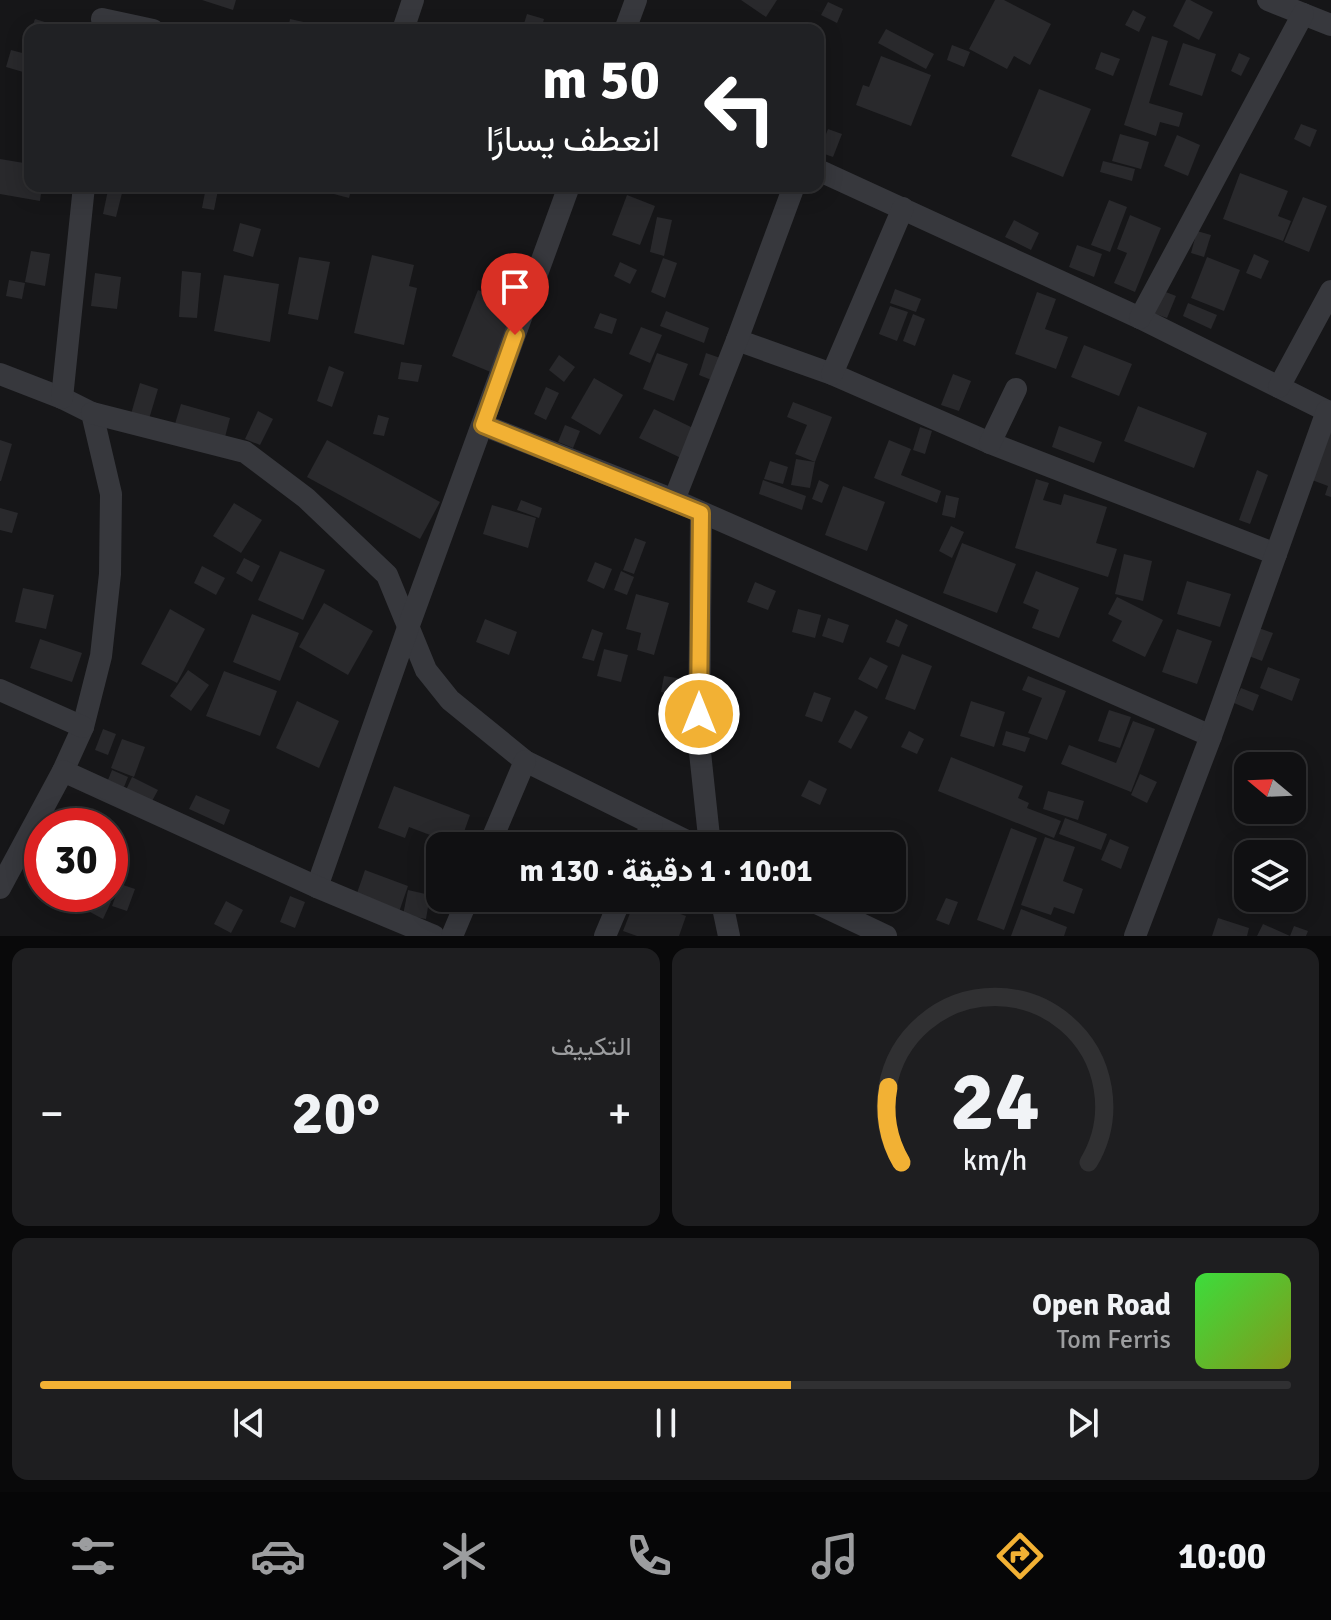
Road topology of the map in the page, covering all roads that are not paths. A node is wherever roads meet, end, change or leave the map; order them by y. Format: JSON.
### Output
{"nodes":[{"id":1,"x":413,"y":0,"type":"edge"},
{"id":2,"x":636,"y":0,"type":"edge"},
{"id":3,"x":1268,"y":0,"type":"edge"},
{"id":4,"x":1303,"y":14,"type":"junction"},
{"id":5,"x":103,"y":16,"type":"edge"},
{"id":6,"x":132,"y":24,"type":"edge"},
{"id":7,"x":405,"y":24,"type":"edge"},
{"id":8,"x":627,"y":24,"type":"edge"},
{"id":9,"x":1331,"y":25,"type":"edge"},
{"id":10,"x":824,"y":173,"type":"edge"},
{"id":11,"x":83,"y":192,"type":"edge"},
{"id":12,"x":567,"y":192,"type":"edge"},
{"id":13,"x":792,"y":192,"type":"edge"},
{"id":14,"x":903,"y":208,"type":"junction"},
{"id":15,"x":1331,"y":291,"type":"edge"},
{"id":16,"x":1140,"y":318,"type":"junction"},
{"id":17,"x":737,"y":340,"type":"junction"},
{"id":18,"x":0,"y":374,"type":"edge"},
{"id":19,"x":832,"y":374,"type":"junction"},
{"id":20,"x":1279,"y":387,"type":"junction"},
{"id":21,"x":1016,"y":389,"type":"dead end"},
{"id":22,"x":62,"y":398,"type":"junction"},
{"id":23,"x":1329,"y":412,"type":"edge"},
{"id":24,"x":92,"y":413,"type":"junction"},
{"id":25,"x":483,"y":425,"type":"junction"},
{"id":26,"x":990,"y":443,"type":"junction"},
{"id":27,"x":674,"y":500,"type":"junction"},
{"id":28,"x":701,"y":513,"type":"junction"},
{"id":29,"x":1276,"y":554,"type":"junction"},
{"id":30,"x":409,"y":625,"type":"junction"},
{"id":31,"x":0,"y":690,"type":"edge"},
{"id":32,"x":83,"y":727,"type":"junction"},
{"id":33,"x":1211,"y":736,"type":"junction"},
{"id":34,"x":525,"y":761,"type":"junction"},
{"id":35,"x":63,"y":771,"type":"junction"},
{"id":36,"x":652,"y":824,"type":"junction"},
{"id":37,"x":495,"y":832,"type":"edge"},
{"id":38,"x":648,"y":832,"type":"edge"},
{"id":39,"x":668,"y":832,"type":"edge"},
{"id":40,"x":709,"y":832,"type":"edge"},
{"id":41,"x":317,"y":887,"type":"junction"},
{"id":42,"x":0,"y":888,"type":"edge"},
{"id":43,"x":462,"y":912,"type":"edge"},
{"id":44,"x":615,"y":912,"type":"edge"},
{"id":45,"x":724,"y":912,"type":"edge"},
{"id":46,"x":835,"y":912,"type":"edge"},
{"id":47,"x":434,"y":936,"type":"edge"},
{"id":48,"x":452,"y":936,"type":"edge"},
{"id":49,"x":605,"y":936,"type":"edge"},
{"id":50,"x":729,"y":936,"type":"edge"},
{"id":51,"x":886,"y":936,"type":"edge"},
{"id":52,"x":1135,"y":936,"type":"edge"}],
"edges":[{"from":1,"to":7,"type":"street"},
{"from":2,"to":8,"type":"street"},
{"from":3,"to":4,"type":"street"},
{"from":4,"to":9,"type":"street"},
{"from":4,"to":16,"type":"street"},
{"from":5,"to":6,"type":"street"},
{"from":10,"to":14,"type":"street"},
{"from":11,"to":22,"type":"street"},
{"from":12,"to":25,"type":"street"},
{"from":13,"to":17,"type":"street"},
{"from":14,"to":16,"type":"street"},
{"from":14,"to":19,"type":"street"},
{"from":15,"to":20,"type":"street"},
{"from":16,"to":20,"type":"street"},
{"from":17,"to":19,"type":"street"},
{"from":17,"to":27,"type":"street"},
{"from":18,"to":22,"type":"street"},
{"from":19,"to":26,"type":"street"},
{"from":20,"to":23,"type":"street"},
{"from":21,"to":26,"type":"street"},
{"from":22,"to":24,"type":"street"},
{"from":23,"to":29,"type":"street"},
{"from":24,"to":30,"type":"street"},
{"from":24,"to":32,"type":"street"},
{"from":25,"to":27,"type":"street"},
{"from":25,"to":30,"type":"street"},
{"from":26,"to":29,"type":"street"},
{"from":27,"to":28,"type":"street"},
{"from":28,"to":33,"type":"street"},
{"from":28,"to":40,"type":"street"},
{"from":29,"to":33,"type":"street"},
{"from":30,"to":34,"type":"street"},
{"from":30,"to":41,"type":"street"},
{"from":31,"to":32,"type":"street"},
{"from":32,"to":35,"type":"street"},
{"from":33,"to":52,"type":"street"},
{"from":34,"to":36,"type":"street"},
{"from":34,"to":37,"type":"street"},
{"from":35,"to":41,"type":"street"},
{"from":35,"to":42,"type":"street"},
{"from":36,"to":38,"type":"street"},
{"from":36,"to":39,"type":"street"},
{"from":41,"to":47,"type":"street"},
{"from":43,"to":48,"type":"street"},
{"from":44,"to":49,"type":"street"},
{"from":45,"to":50,"type":"street"},
{"from":46,"to":51,"type":"street"}]}
